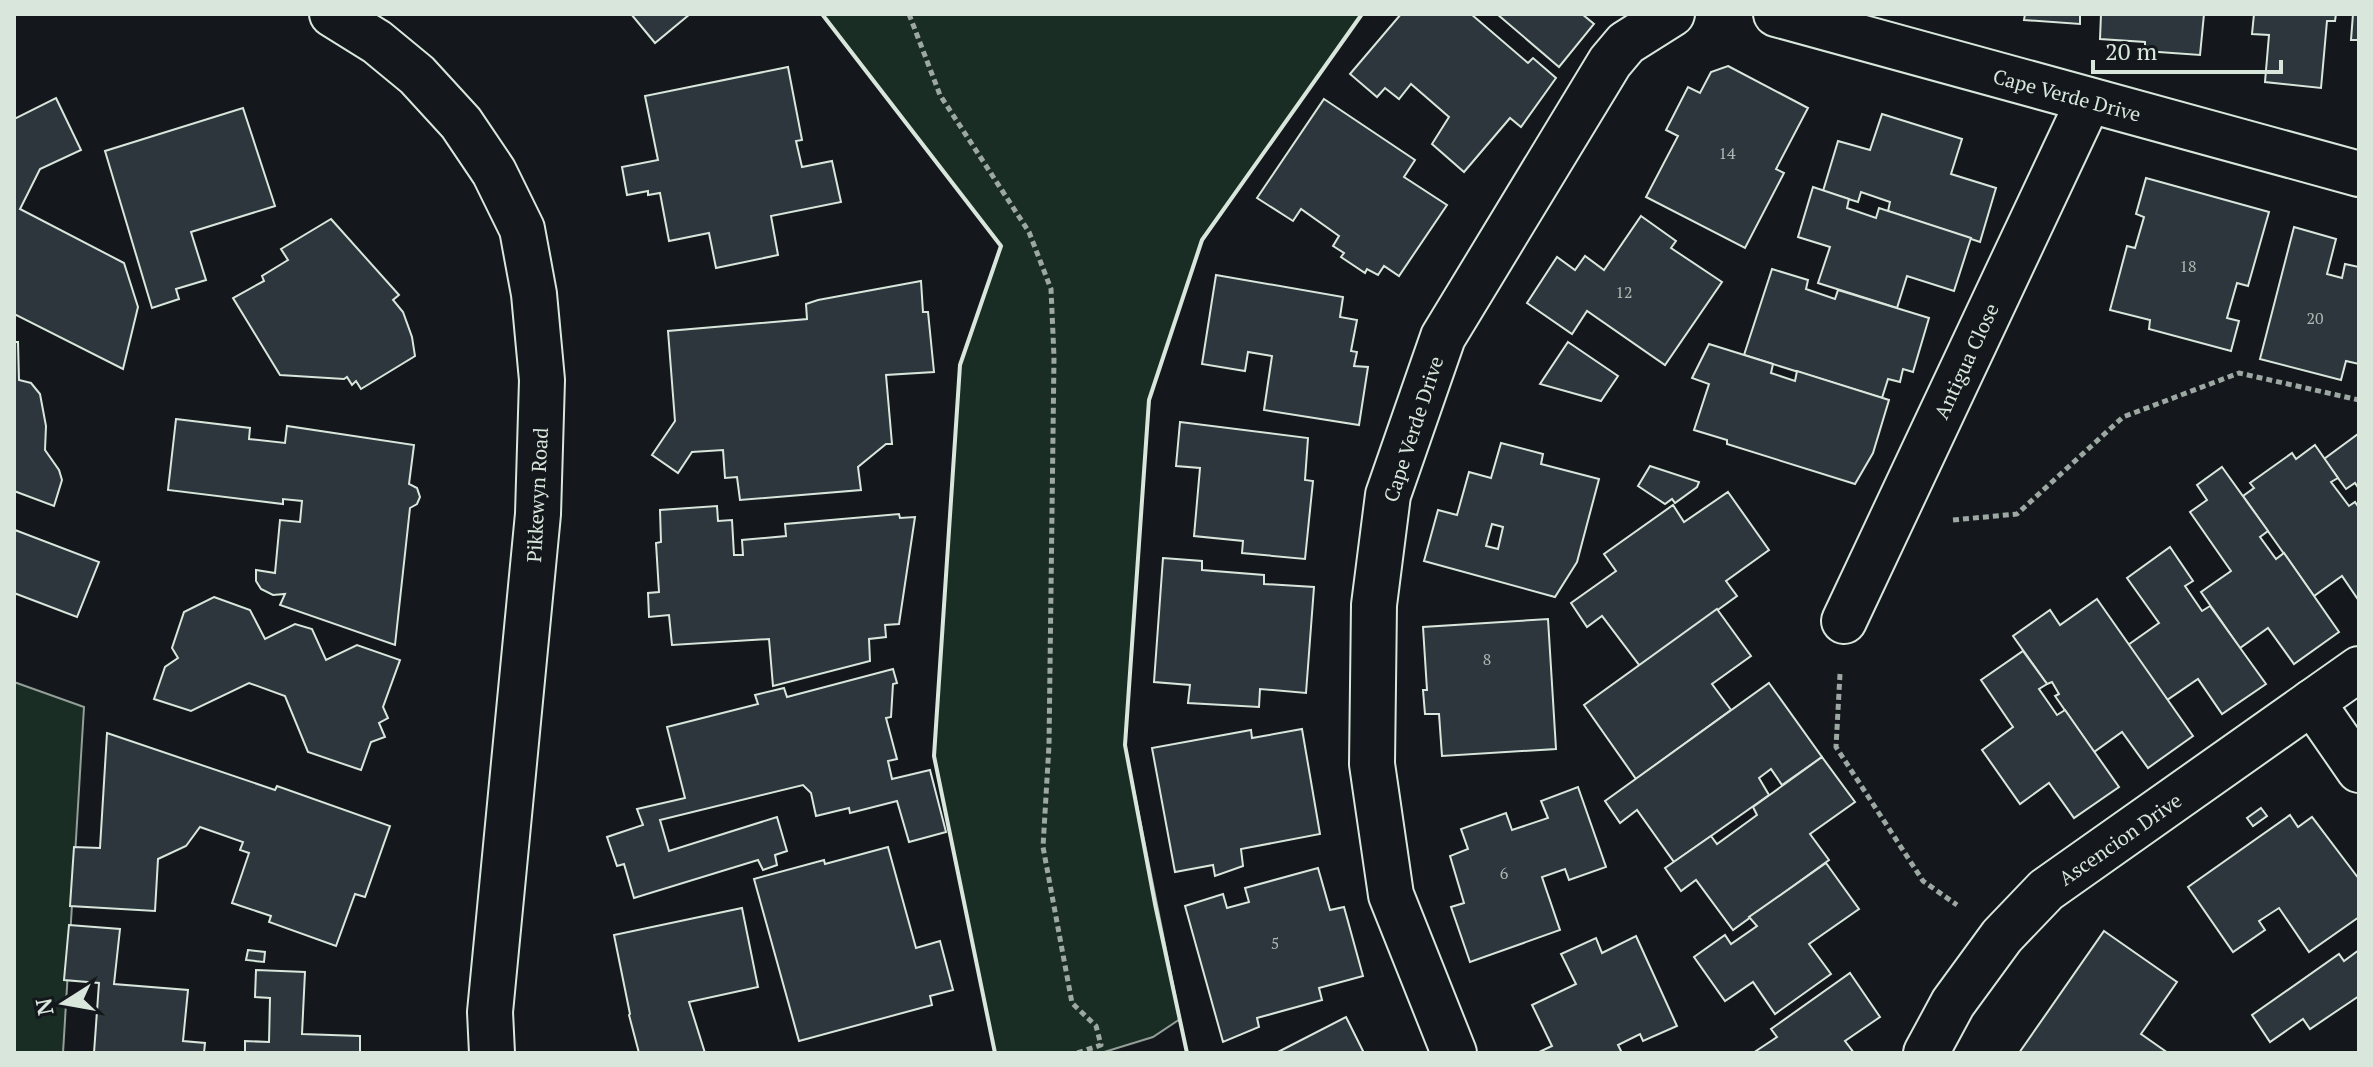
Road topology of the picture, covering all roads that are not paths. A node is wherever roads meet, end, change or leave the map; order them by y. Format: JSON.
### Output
{"nodes":[{"id":1,"x":332,"y":14,"type":"edge"},
{"id":2,"x":1672,"y":14,"type":"edge"},
{"id":3,"x":1776,"y":14,"type":"edge"},
{"id":4,"x":2088,"y":102,"type":"junction"},
{"id":5,"x":2359,"y":174,"type":"edge"},
{"id":6,"x":1844,"y":621,"type":"road end"},
{"id":7,"x":2359,"y":669,"type":"edge"},
{"id":8,"x":2312,"y":702,"type":"junction"},
{"id":9,"x":2359,"y":770,"type":"edge"},
{"id":10,"x":492,"y":1053,"type":"edge"},
{"id":11,"x":1454,"y":1053,"type":"edge"},
{"id":12,"x":1926,"y":1053,"type":"edge"}],
"edges":[{"from":1,"to":10,"type":"street","name":"Pikkewyn Road"},
{"from":2,"to":11,"type":"street","name":"Cape Verde Drive"},
{"from":3,"to":4,"type":"street","name":"Cape Verde Drive"},
{"from":4,"to":5,"type":"street","name":"Cape Verde Drive"},
{"from":4,"to":6,"type":"street","name":"Antigua Close"},
{"from":7,"to":8,"type":"street","name":"Ascencion Drive"},
{"from":8,"to":9,"type":"street"},
{"from":8,"to":12,"type":"street","name":"Ascencion Drive"}]}
